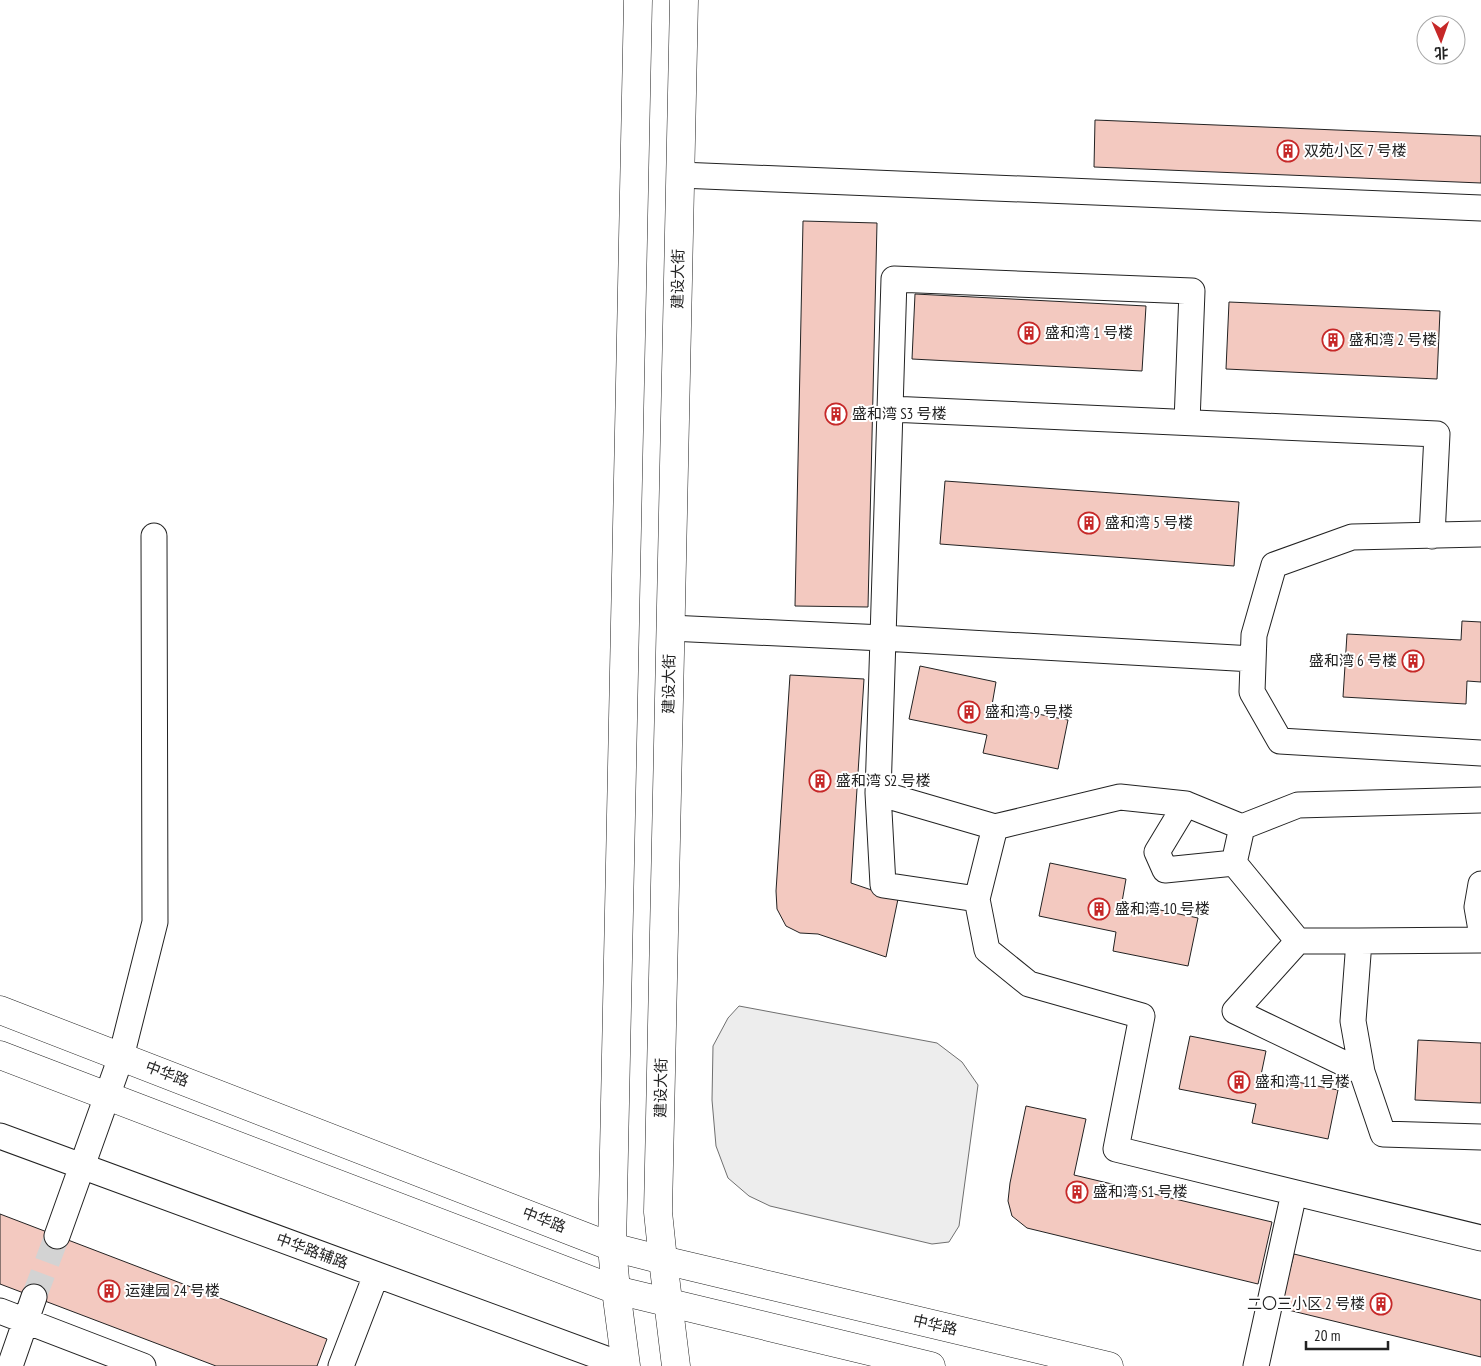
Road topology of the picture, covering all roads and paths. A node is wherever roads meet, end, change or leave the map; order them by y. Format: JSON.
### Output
{"nodes":[{"id":1,"x":638,"y":0,"type":"edge"},
{"id":2,"x":684,"y":0,"type":"edge"},
{"id":3,"x":680,"y":175,"type":"junction"},
{"id":4,"x":1481,"y":208,"type":"edge"},
{"id":5,"x":890,"y":409,"type":"junction"},
{"id":6,"x":1188,"y":422,"type":"junction"},
{"id":7,"x":1481,"y":534,"type":"edge"},
{"id":8,"x":154,"y":536,"type":"dead end"},
{"id":9,"x":1432,"y":536,"type":"junction"},
{"id":10,"x":670,"y":628,"type":"junction"},
{"id":11,"x":883,"y":638,"type":"junction"},
{"id":12,"x":1253,"y":659,"type":"junction"},
{"id":13,"x":1481,"y":753,"type":"edge"},
{"id":14,"x":878,"y":793,"type":"junction"},
{"id":15,"x":1481,"y":800,"type":"edge"},
{"id":16,"x":1186,"y":804,"type":"junction"},
{"id":17,"x":995,"y":827,"type":"junction"},
{"id":18,"x":1242,"y":827,"type":"junction"},
{"id":19,"x":1234,"y":863,"type":"junction"},
{"id":20,"x":1481,"y":884,"type":"edge"},
{"id":21,"x":977,"y":899,"type":"junction"},
{"id":22,"x":1481,"y":930,"type":"edge"},
{"id":23,"x":1481,"y":940,"type":"edge"},
{"id":24,"x":1298,"y":941,"type":"junction"},
{"id":25,"x":1360,"y":941,"type":"junction"},
{"id":26,"x":0,"y":1010,"type":"edge"},
{"id":27,"x":0,"y":1055,"type":"edge"},
{"id":28,"x":121,"y":1057,"type":"junction"},
{"id":29,"x":1362,"y":1072,"type":"junction"},
{"id":30,"x":107,"y":1096,"type":"junction"},
{"id":31,"x":0,"y":1136,"type":"edge"},
{"id":32,"x":1481,"y":1137,"type":"edge"},
{"id":33,"x":81,"y":1166,"type":"junction"},
{"id":34,"x":1294,"y":1193,"type":"junction"},
{"id":35,"x":57,"y":1236,"type":"tunnel mouth"},
{"id":36,"x":1481,"y":1238,"type":"edge"},
{"id":37,"x":612,"y":1247,"type":"junction"},
{"id":38,"x":663,"y":1260,"type":"junction"},
{"id":39,"x":376,"y":1275,"type":"junction"},
{"id":40,"x":616,"y":1290,"type":"junction"},
{"id":41,"x":34,"y":1297,"type":"tunnel mouth"},
{"id":42,"x":667,"y":1302,"type":"junction"},
{"id":43,"x":0,"y":1311,"type":"edge"},
{"id":44,"x":26,"y":1321,"type":"junction"},
{"id":45,"x":10,"y":1366,"type":"edge"},
{"id":46,"x":143,"y":1366,"type":"edge"},
{"id":47,"x":341,"y":1366,"type":"edge"},
{"id":48,"x":625,"y":1366,"type":"edge"},
{"id":49,"x":676,"y":1366,"type":"edge"},
{"id":50,"x":931,"y":1366,"type":"edge"},
{"id":51,"x":1109,"y":1366,"type":"edge"},
{"id":52,"x":1256,"y":1366,"type":"edge"}],
"edges":[{"from":1,"to":37,"type":"main road"},
{"from":2,"to":3,"type":"main road","name":"建设大街"},
{"from":3,"to":4,"type":"street"},
{"from":3,"to":10,"type":"main road","name":"建设大街"},
{"from":5,"to":6,"type":"street"},
{"from":5,"to":6,"type":"street"},
{"from":5,"to":11,"type":"street"},
{"from":6,"to":9,"type":"street"},
{"from":7,"to":9,"type":"street"},
{"from":8,"to":28,"type":"street"},
{"from":9,"to":12,"type":"street"},
{"from":10,"to":11,"type":"street"},
{"from":10,"to":38,"type":"main road","name":"建设大街"},
{"from":11,"to":12,"type":"street"},
{"from":11,"to":14,"type":"street"},
{"from":12,"to":13,"type":"street"},
{"from":14,"to":17,"type":"street"},
{"from":14,"to":21,"type":"street"},
{"from":15,"to":18,"type":"street"},
{"from":16,"to":17,"type":"street"},
{"from":16,"to":18,"type":"street"},
{"from":16,"to":19,"type":"street"},
{"from":17,"to":21,"type":"street"},
{"from":18,"to":19,"type":"street"},
{"from":19,"to":24,"type":"street"},
{"from":20,"to":22,"type":"street"},
{"from":21,"to":34,"type":"street"},
{"from":23,"to":25,"type":"street"},
{"from":24,"to":25,"type":"street"},
{"from":24,"to":29,"type":"street"},
{"from":25,"to":29,"type":"street"},
{"from":26,"to":28,"type":"main road","name":"中华路"},
{"from":27,"to":30,"type":"main road"},
{"from":28,"to":30,"type":"street"},
{"from":28,"to":37,"type":"main road","name":"中华路"},
{"from":29,"to":32,"type":"street"},
{"from":30,"to":33,"type":"street"},
{"from":30,"to":40,"type":"main road"},
{"from":31,"to":33,"type":"street","name":"中华路辅路"},
{"from":33,"to":35,"type":"street"},
{"from":33,"to":39,"type":"street","name":"中华路辅路"},
{"from":34,"to":36,"type":"street"},
{"from":34,"to":52,"type":"street"},
{"from":37,"to":38,"type":"main road","name":"中华路"},
{"from":37,"to":40,"type":"main road"},
{"from":38,"to":42,"type":"main road","name":"建设大街"},
{"from":38,"to":51,"type":"main road","name":"中华路"},
{"from":39,"to":47,"type":"street"},
{"from":39,"to":48,"type":"street","name":"中华路辅路"},
{"from":40,"to":42,"type":"main road"},
{"from":40,"to":48,"type":"main road"},
{"from":41,"to":44,"type":"street"},
{"from":42,"to":49,"type":"main road","name":"建设大街"},
{"from":42,"to":50,"type":"main road"},
{"from":43,"to":44,"type":"street"},
{"from":44,"to":45,"type":"street"},
{"from":44,"to":46,"type":"street"}]}
